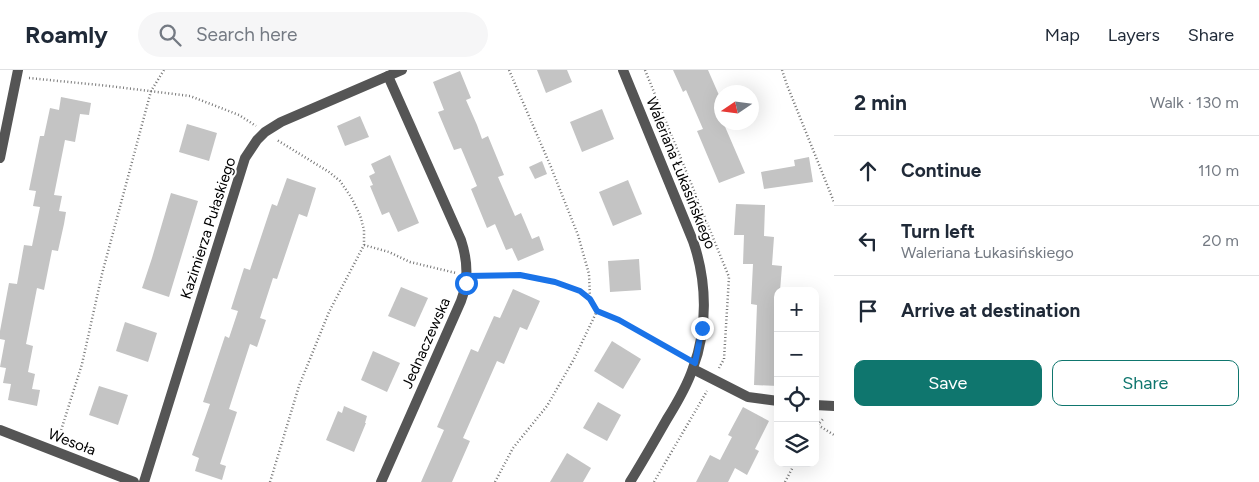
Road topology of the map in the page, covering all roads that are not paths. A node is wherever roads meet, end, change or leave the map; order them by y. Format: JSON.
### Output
{"nodes":[{"id":1,"x":402,"y":70,"type":"edge"},
{"id":2,"x":623,"y":70,"type":"edge"},
{"id":3,"x":17,"y":73,"type":"edge"},
{"id":4,"x":388,"y":76,"type":"junction"},
{"id":5,"x":0,"y":158,"type":"edge"},
{"id":6,"x":694,"y":366,"type":"junction"},
{"id":7,"x":774,"y":400,"type":"edge"},
{"id":8,"x":819,"y":405,"type":"edge"},
{"id":9,"x":834,"y":406,"type":"edge"},
{"id":10,"x":0,"y":430,"type":"edge"},
{"id":11,"x":134,"y":482,"type":"edge"},
{"id":12,"x":144,"y":482,"type":"edge"},
{"id":13,"x":381,"y":482,"type":"edge"},
{"id":14,"x":630,"y":482,"type":"edge"}],
"edges":[{"from":1,"to":4,"type":"street","name":"Kazimierza Pułaskiego"},
{"from":2,"to":6,"type":"street","name":"Waleriana Łukasińskiego"},
{"from":3,"to":5,"type":"street"},
{"from":4,"to":12,"type":"street","name":"Kazimierza Pułaskiego"},
{"from":4,"to":13,"type":"street","name":"Jednaczewska"},
{"from":6,"to":7,"type":"street"},
{"from":6,"to":14,"type":"street","name":"Waleriana Łukasińskiego"},
{"from":8,"to":9,"type":"street"},
{"from":10,"to":11,"type":"street","name":"Wesoła"}]}
